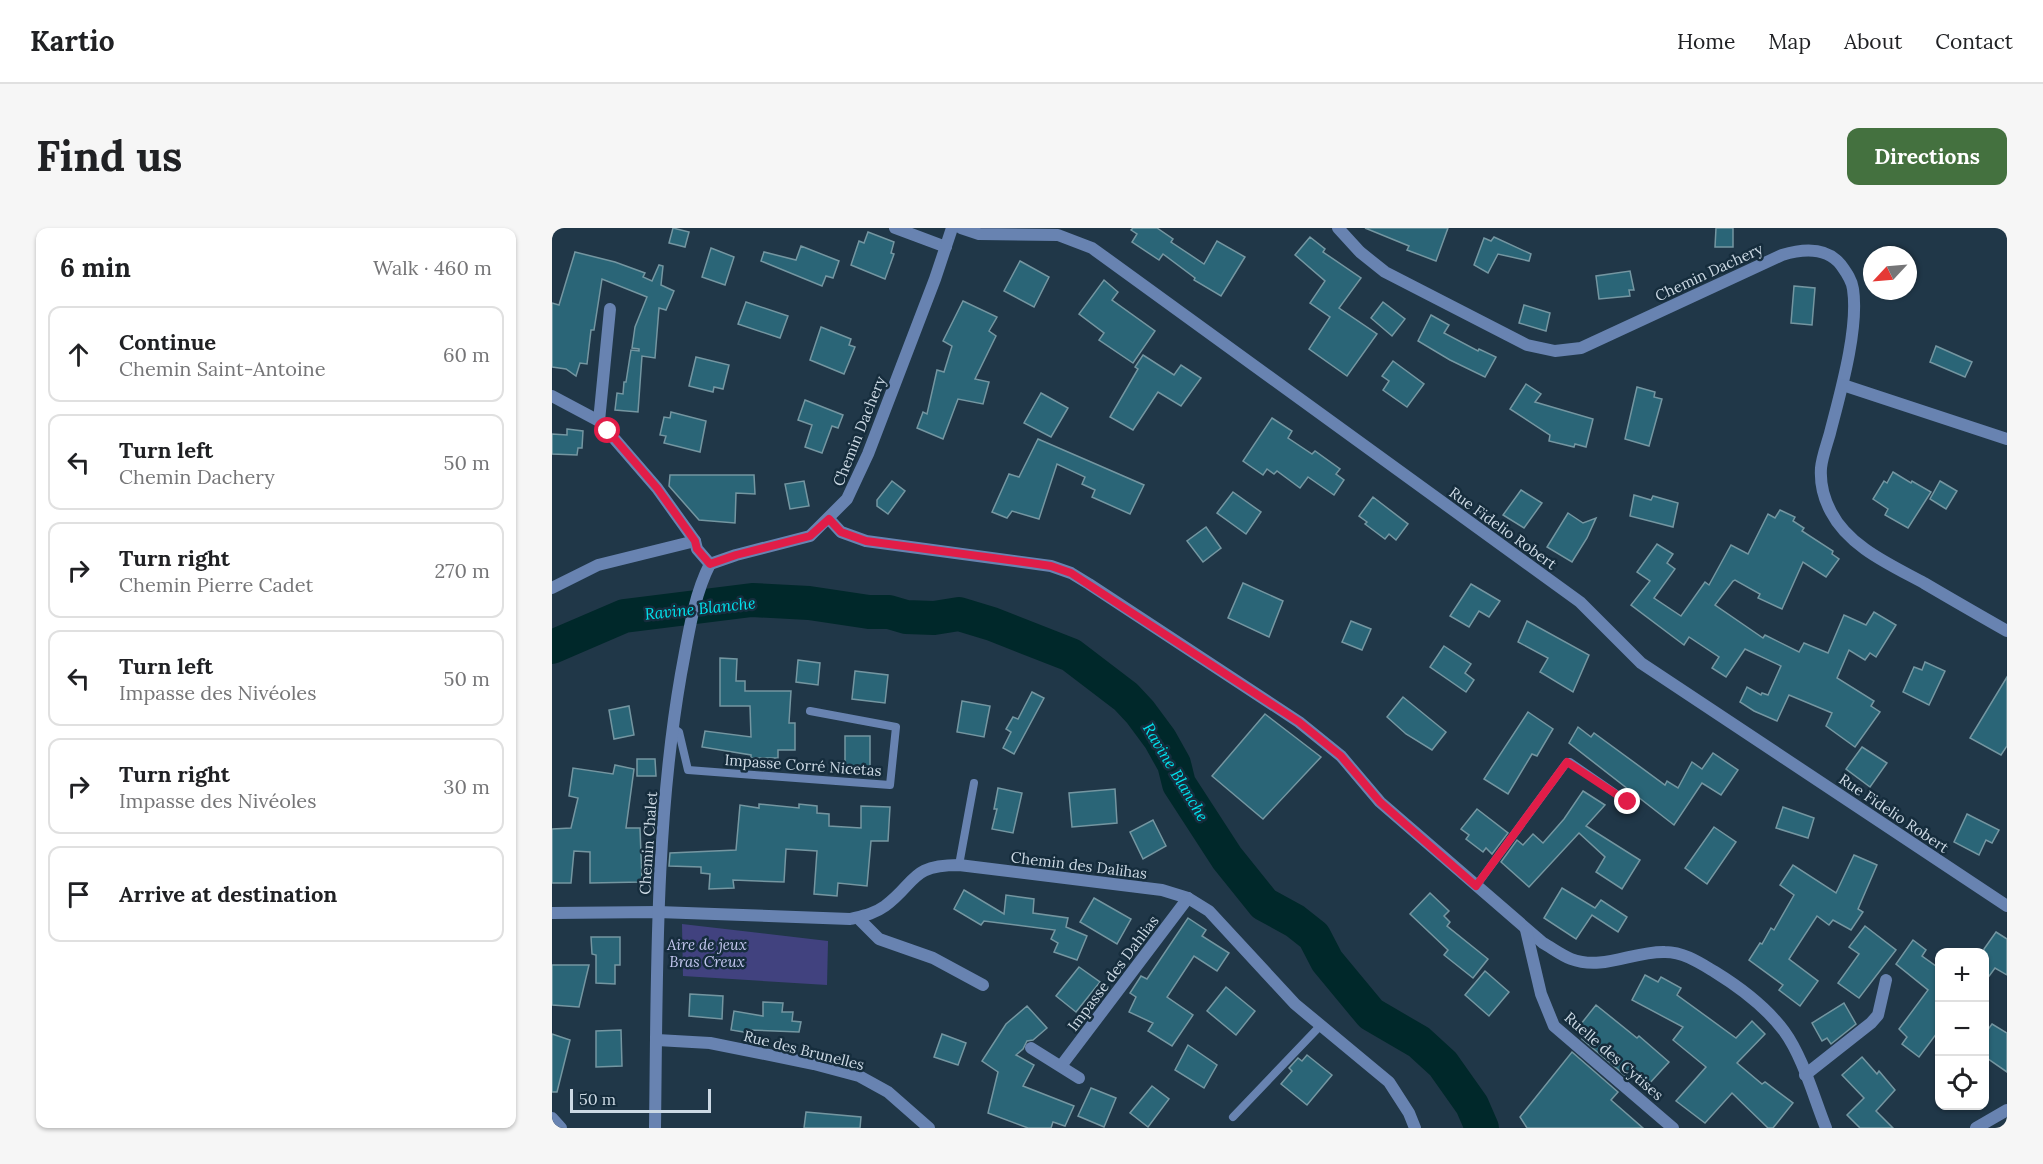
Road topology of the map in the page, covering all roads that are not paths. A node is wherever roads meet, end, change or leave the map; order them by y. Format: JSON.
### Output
{"nodes":[{"id":1,"x":895,"y":228,"type":"edge"},
{"id":2,"x":952,"y":228,"type":"edge"},
{"id":3,"x":961,"y":228,"type":"edge"},
{"id":4,"x":1338,"y":228,"type":"edge"},
{"id":5,"x":946,"y":247,"type":"junction"},
{"id":6,"x":610,"y":309,"type":"dead end"},
{"id":7,"x":1843,"y":385,"type":"junction"},
{"id":8,"x":552,"y":396,"type":"edge"},
{"id":9,"x":599,"y":421,"type":"junction"},
{"id":10,"x":2007,"y":439,"type":"edge"},
{"id":11,"x":829,"y":519,"type":"junction"},
{"id":12,"x":695,"y":541,"type":"junction"},
{"id":13,"x":707,"y":570,"type":"junction"},
{"id":14,"x":552,"y":588,"type":"edge"},
{"id":15,"x":2007,"y":631,"type":"edge"},
{"id":16,"x":810,"y":711,"type":"dead end"},
{"id":17,"x":672,"y":727,"type":"junction"},
{"id":18,"x":974,"y":783,"type":"dead end"},
{"id":19,"x":1628,"y":802,"type":"dead end"},
{"id":20,"x":959,"y":866,"type":"junction"},
{"id":21,"x":1476,"y":886,"type":"junction"},
{"id":22,"x":1188,"y":898,"type":"junction"},
{"id":23,"x":2007,"y":906,"type":"edge"},
{"id":24,"x":658,"y":912,"type":"junction"},
{"id":25,"x":552,"y":913,"type":"edge"},
{"id":26,"x":858,"y":918,"type":"junction"},
{"id":27,"x":1527,"y":930,"type":"junction"},
{"id":28,"x":1886,"y":980,"type":"dead end"},
{"id":29,"x":983,"y":985,"type":"dead end"},
{"id":30,"x":1321,"y":1025,"type":"junction"},
{"id":31,"x":657,"y":1040,"type":"junction"},
{"id":32,"x":1031,"y":1048,"type":"dead end"},
{"id":33,"x":1061,"y":1066,"type":"junction"},
{"id":34,"x":1805,"y":1075,"type":"junction"},
{"id":35,"x":1079,"y":1078,"type":"dead end"},
{"id":36,"x":2007,"y":1110,"type":"edge"},
{"id":37,"x":1233,"y":1117,"type":"dead end"},
{"id":38,"x":552,"y":1118,"type":"edge"},
{"id":39,"x":561,"y":1128,"type":"edge"},
{"id":40,"x":655,"y":1128,"type":"edge"},
{"id":41,"x":929,"y":1128,"type":"edge"},
{"id":42,"x":1415,"y":1128,"type":"edge"},
{"id":43,"x":1673,"y":1128,"type":"edge"},
{"id":44,"x":1826,"y":1128,"type":"edge"},
{"id":45,"x":1976,"y":1128,"type":"edge"}],
"edges":[{"from":1,"to":5,"type":"street"},
{"from":2,"to":5,"type":"street","name":"Chemin Dachery"},
{"from":3,"to":23,"type":"street","name":"Rue Fidelio Robert"},
{"from":4,"to":7,"type":"street","name":"Chemin Dachery"},
{"from":5,"to":11,"type":"street","name":"Chemin Dachery"},
{"from":6,"to":9,"type":"street"},
{"from":7,"to":10,"type":"street"},
{"from":7,"to":15,"type":"street","name":"Chemin Dachery"},
{"from":8,"to":9,"type":"street"},
{"from":9,"to":12,"type":"street"},
{"from":11,"to":13,"type":"street","name":"Chemin Dachery"},
{"from":11,"to":21,"type":"street"},
{"from":12,"to":13,"type":"street"},
{"from":12,"to":14,"type":"street"},
{"from":13,"to":17,"type":"street","name":"Chemin Chalet"},
{"from":16,"to":17,"type":"lane","name":"Impasse Corré Nicetas"},
{"from":17,"to":24,"type":"street","name":"Chemin Chalet"},
{"from":18,"to":20,"type":"lane"},
{"from":19,"to":21,"type":"lane"},
{"from":20,"to":22,"type":"street","name":"Chemin des Dalihas"},
{"from":20,"to":26,"type":"street","name":"Chemin des Dalihas"},
{"from":21,"to":27,"type":"street"},
{"from":22,"to":30,"type":"street","name":"Chemin des Dalihas"},
{"from":22,"to":33,"type":"street","name":"Impasse des Dahlias"},
{"from":24,"to":25,"type":"street","name":"Chemin des Dalihas"},
{"from":24,"to":26,"type":"street","name":"Chemin des Dalihas"},
{"from":24,"to":31,"type":"street","name":"Chemin Chalet"},
{"from":26,"to":29,"type":"street"},
{"from":27,"to":34,"type":"street"},
{"from":27,"to":43,"type":"street","name":"Ruelle des Cytises"},
{"from":28,"to":34,"type":"street"},
{"from":30,"to":37,"type":"lane"},
{"from":30,"to":42,"type":"street","name":"Chemin des Dalihas"},
{"from":31,"to":40,"type":"street","name":"Chemin Chalet"},
{"from":31,"to":41,"type":"street","name":"Rue des Brunelles"},
{"from":32,"to":33,"type":"street"},
{"from":33,"to":35,"type":"street"},
{"from":34,"to":44,"type":"street"},
{"from":36,"to":45,"type":"street"},
{"from":38,"to":39,"type":"street"}]}
